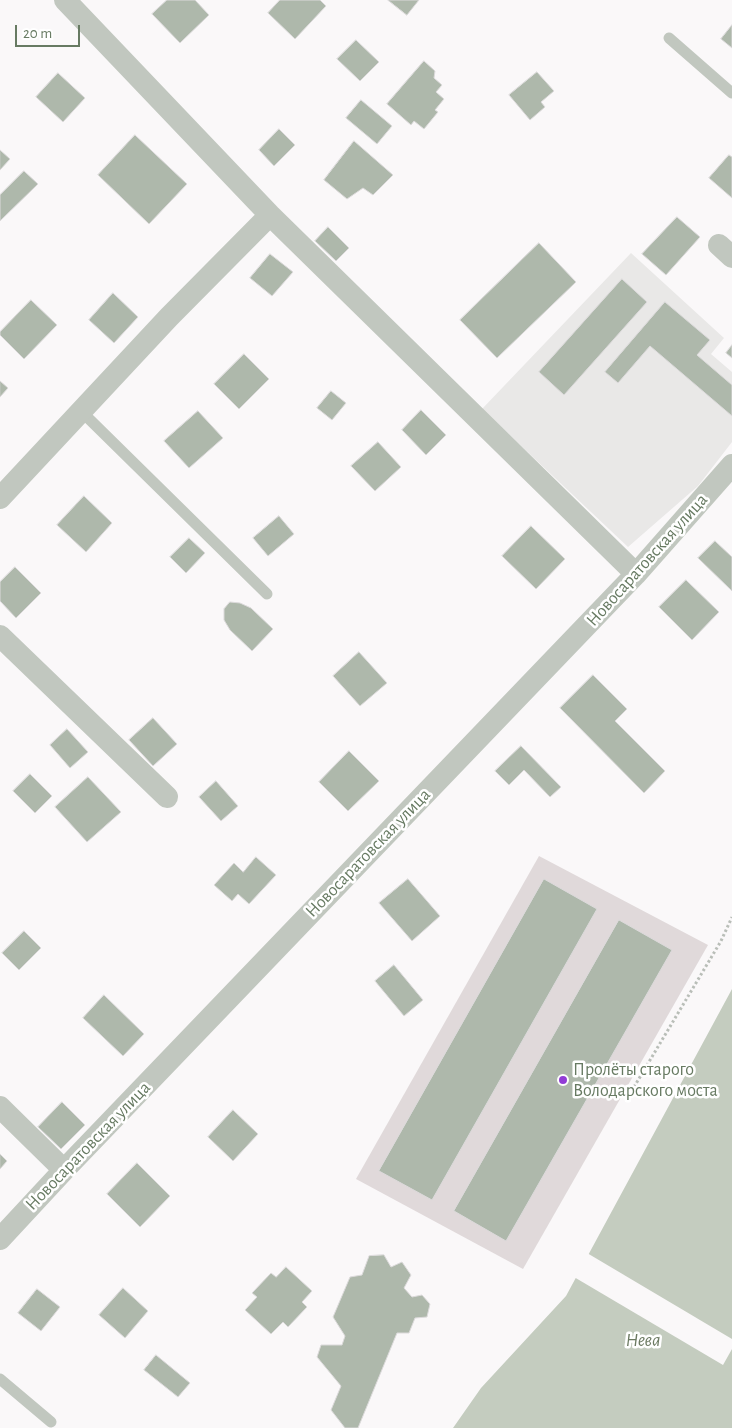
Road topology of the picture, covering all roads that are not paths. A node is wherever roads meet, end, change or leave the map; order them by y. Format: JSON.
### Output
{"nodes":[{"id":1,"x":65,"y":0,"type":"edge"},
{"id":2,"x":669,"y":38,"type":"dead end"},
{"id":3,"x":732,"y":93,"type":"edge"},
{"id":4,"x":270,"y":215,"type":"junction"},
{"id":5,"x":82,"y":412,"type":"junction"},
{"id":6,"x":732,"y":465,"type":"edge"},
{"id":7,"x":0,"y":498,"type":"edge"},
{"id":8,"x":636,"y":574,"type":"junction"},
{"id":9,"x":267,"y":594,"type":"dead end"},
{"id":10,"x":0,"y":636,"type":"edge"},
{"id":11,"x":167,"y":797,"type":"dead end"},
{"id":12,"x":0,"y":1107,"type":"edge"},
{"id":13,"x":64,"y":1170,"type":"junction"},
{"id":14,"x":0,"y":1239,"type":"edge"},
{"id":15,"x":0,"y":1379,"type":"edge"},
{"id":16,"x":51,"y":1422,"type":"dead end"}],
"edges":[{"from":1,"to":4,"type":"street"},
{"from":2,"to":3,"type":"lane"},
{"from":4,"to":5,"type":"street"},
{"from":4,"to":8,"type":"street"},
{"from":5,"to":7,"type":"street"},
{"from":5,"to":9,"type":"lane"},
{"from":6,"to":8,"type":"street","name":"Новосаратовская улица"},
{"from":8,"to":13,"type":"street","name":"Новосаратовская улица"},
{"from":10,"to":11,"type":"street"},
{"from":12,"to":13,"type":"street"},
{"from":13,"to":14,"type":"street","name":"Новосаратовская улица"},
{"from":15,"to":16,"type":"lane"}]}
